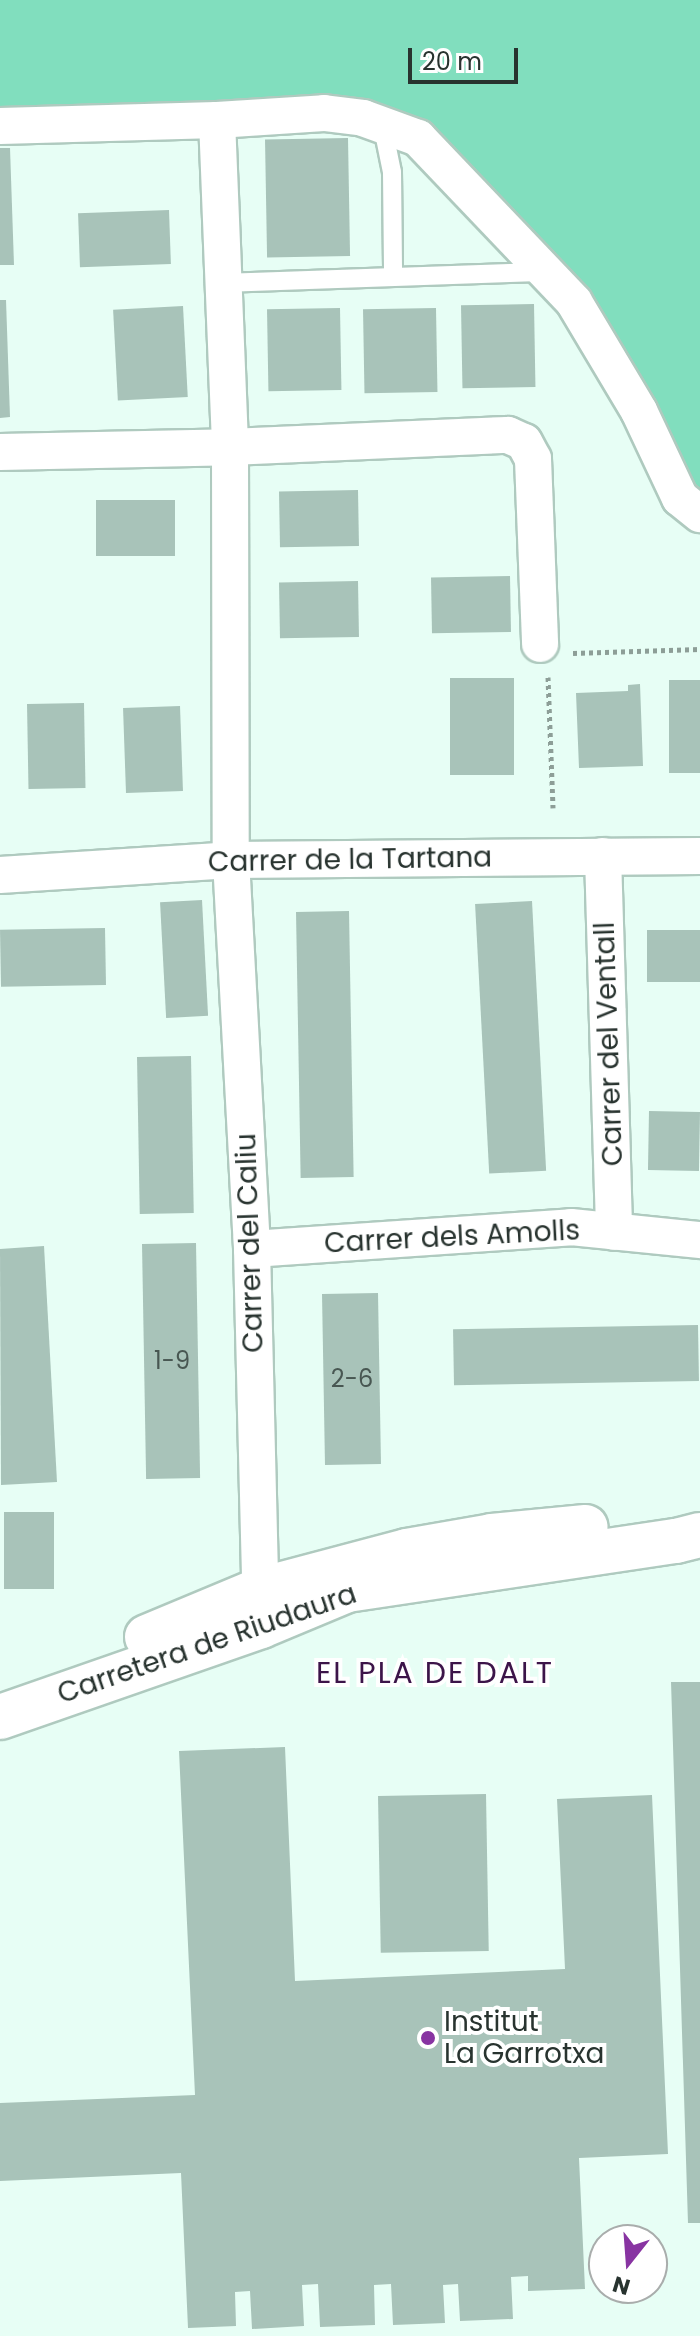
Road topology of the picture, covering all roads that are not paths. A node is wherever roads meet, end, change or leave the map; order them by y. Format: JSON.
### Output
{"nodes":[{"id":1,"x":217,"y":120,"type":"junction"},
{"id":2,"x":382,"y":123,"type":"junction"},
{"id":3,"x":0,"y":126,"type":"edge"},
{"id":4,"x":544,"y":272,"type":"junction"},
{"id":5,"x":393,"y":274,"type":"junction"},
{"id":6,"x":224,"y":283,"type":"junction"},
{"id":7,"x":230,"y":447,"type":"junction"},
{"id":8,"x":0,"y":452,"type":"edge"},
{"id":9,"x":700,"y":514,"type":"edge"},
{"id":10,"x":550,"y":655,"type":"road end"},
{"id":11,"x":603,"y":856,"type":"junction"},
{"id":12,"x":700,"y":856,"type":"edge"},
{"id":13,"x":231,"y":860,"type":"junction"},
{"id":14,"x":0,"y":875,"type":"edge"},
{"id":15,"x":614,"y":1232,"type":"junction"},
{"id":16,"x":700,"y":1240,"type":"edge"},
{"id":17,"x":252,"y":1249,"type":"junction"},
{"id":18,"x":700,"y":1519,"type":"edge"},
{"id":19,"x":700,"y":1535,"type":"edge"},
{"id":20,"x":261,"y":1608,"type":"junction"},
{"id":21,"x":1,"y":1707,"type":"edge"}],
"edges":[{"from":1,"to":2,"type":"street"},
{"from":1,"to":3,"type":"street"},
{"from":1,"to":6,"type":"street","name":"Carrer del Caliu"},
{"from":2,"to":4,"type":"street"},
{"from":2,"to":5,"type":"lane"},
{"from":4,"to":5,"type":"lane"},
{"from":4,"to":9,"type":"street"},
{"from":5,"to":6,"type":"lane"},
{"from":6,"to":7,"type":"street","name":"Carrer del Caliu"},
{"from":7,"to":8,"type":"street"},
{"from":7,"to":10,"type":"street"},
{"from":7,"to":13,"type":"street","name":"Carrer del Caliu"},
{"from":11,"to":12,"type":"street","name":"Carrer de la Tartana"},
{"from":11,"to":13,"type":"street","name":"Carrer de la Tartana"},
{"from":11,"to":15,"type":"street","name":"Carrer del Ventall"},
{"from":13,"to":14,"type":"street","name":"Carrer de la Tartana"},
{"from":13,"to":17,"type":"street","name":"Carrer del Caliu"},
{"from":15,"to":16,"type":"street","name":"Carrer dels Amolls"},
{"from":15,"to":17,"type":"street","name":"Carrer dels Amolls"},
{"from":17,"to":20,"type":"street","name":"Carrer del Caliu"},
{"from":18,"to":20,"type":"street","name":"Carretera de Riudaura"},
{"from":19,"to":20,"type":"street","name":"Carretera de Riudaura"},
{"from":20,"to":21,"type":"street","name":"Carretera de Riudaura"}]}
